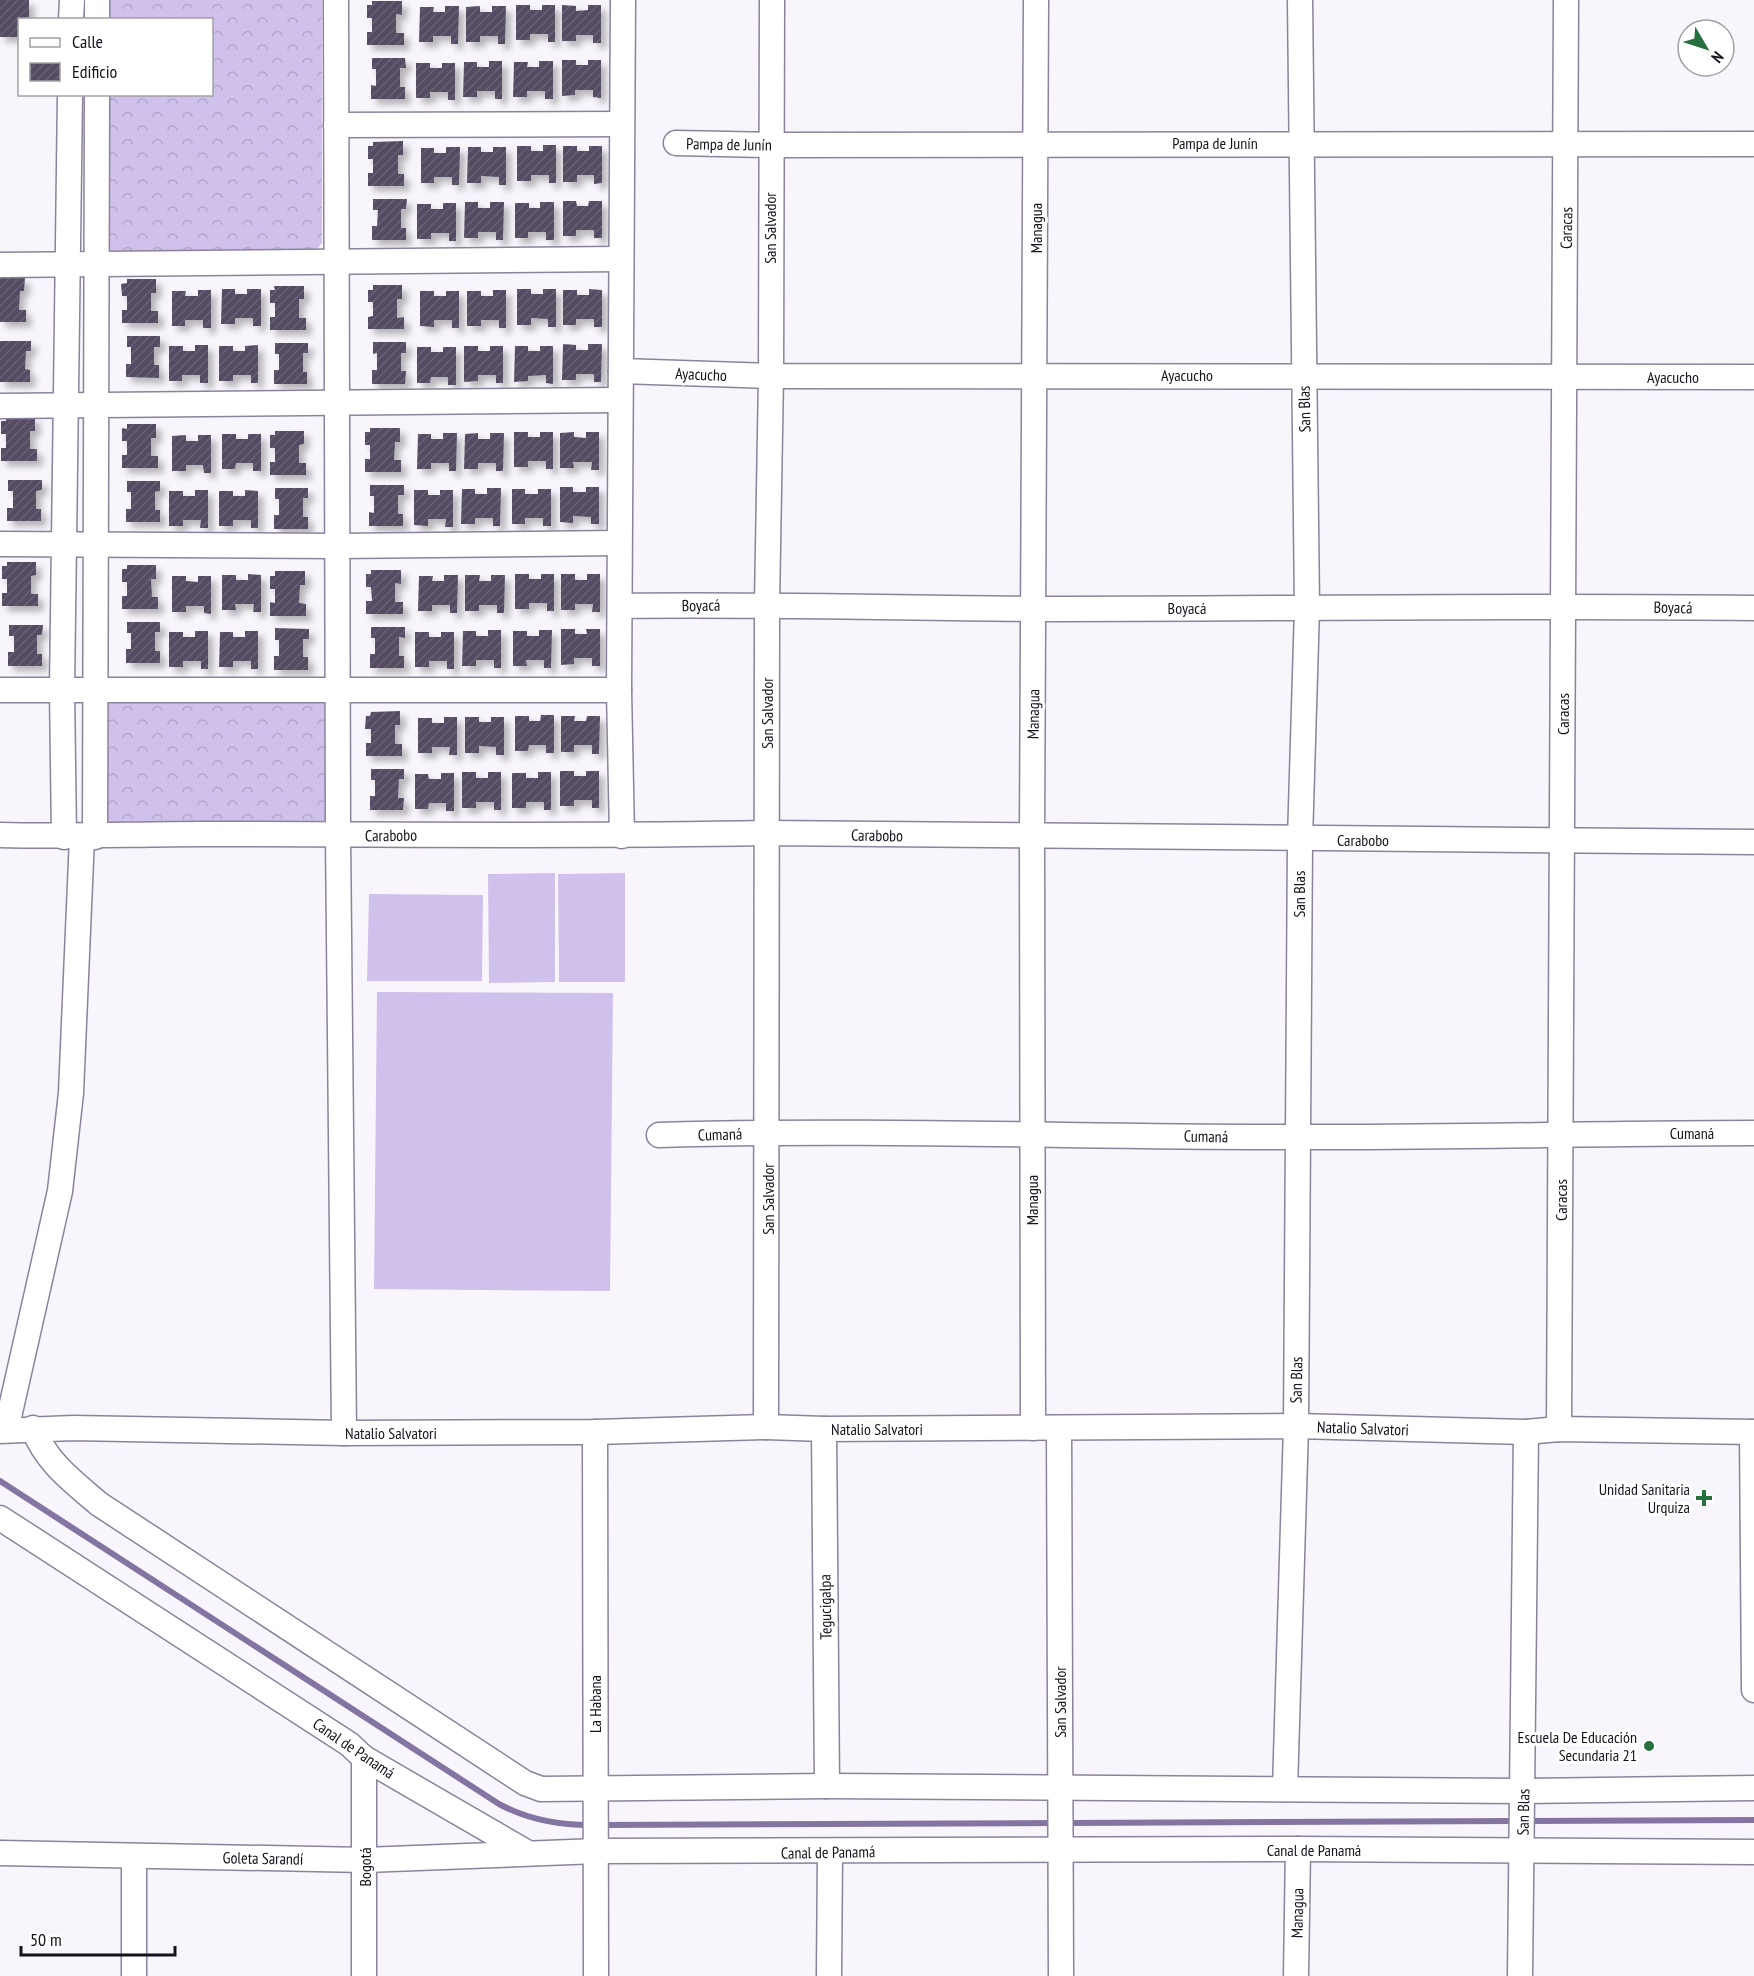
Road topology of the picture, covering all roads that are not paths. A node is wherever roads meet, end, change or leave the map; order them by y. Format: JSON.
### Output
{"nodes":[{"id":1,"x":72,"y":0,"type":"edge"},
{"id":2,"x":97,"y":0,"type":"edge"},
{"id":3,"x":336,"y":0,"type":"edge"},
{"id":4,"x":623,"y":0,"type":"edge"},
{"id":5,"x":772,"y":0,"type":"edge"},
{"id":6,"x":1036,"y":0,"type":"edge"},
{"id":7,"x":1300,"y":0,"type":"edge"},
{"id":8,"x":1566,"y":0,"type":"edge"},
{"id":9,"x":72,"y":18,"type":"edge"},
{"id":10,"x":97,"y":18,"type":"edge"},
{"id":11,"x":70,"y":96,"type":"edge"},
{"id":12,"x":97,"y":96,"type":"edge"},
{"id":13,"x":620,"y":124,"type":"junction"},
{"id":14,"x":336,"y":125,"type":"junction"},
{"id":15,"x":676,"y":143,"type":"dead end"},
{"id":16,"x":1036,"y":143,"type":"junction"},
{"id":17,"x":1301,"y":143,"type":"junction"},
{"id":18,"x":1567,"y":144,"type":"junction"},
{"id":19,"x":1754,"y":144,"type":"edge"},
{"id":20,"x":770,"y":145,"type":"junction"},
{"id":21,"x":620,"y":259,"type":"junction"},
{"id":22,"x":338,"y":263,"type":"junction"},
{"id":23,"x":0,"y":265,"type":"edge"},
{"id":24,"x":66,"y":266,"type":"junction"},
{"id":25,"x":95,"y":266,"type":"junction"},
{"id":26,"x":621,"y":371,"type":"junction"},
{"id":27,"x":1036,"y":375,"type":"junction"},
{"id":28,"x":1304,"y":375,"type":"junction"},
{"id":29,"x":771,"y":376,"type":"junction"},
{"id":30,"x":1754,"y":377,"type":"edge"},
{"id":31,"x":1564,"y":378,"type":"junction"},
{"id":32,"x":619,"y":400,"type":"junction"},
{"id":33,"x":336,"y":402,"type":"junction"},
{"id":34,"x":0,"y":406,"type":"edge"},
{"id":35,"x":96,"y":406,"type":"junction"},
{"id":36,"x":66,"y":407,"type":"junction"},
{"id":37,"x":619,"y":543,"type":"junction"},
{"id":38,"x":0,"y":544,"type":"edge"},
{"id":39,"x":65,"y":544,"type":"junction"},
{"id":40,"x":94,"y":544,"type":"junction"},
{"id":41,"x":336,"y":546,"type":"junction"},
{"id":42,"x":767,"y":604,"type":"junction"},
{"id":43,"x":620,"y":606,"type":"junction"},
{"id":44,"x":1563,"y":606,"type":"junction"},
{"id":45,"x":1307,"y":608,"type":"junction"},
{"id":46,"x":1754,"y":608,"type":"edge"},
{"id":47,"x":1034,"y":609,"type":"junction"},
{"id":48,"x":338,"y":688,"type":"junction"},
{"id":49,"x":0,"y":690,"type":"edge"},
{"id":50,"x":62,"y":690,"type":"junction"},
{"id":51,"x":94,"y":690,"type":"junction"},
{"id":52,"x":619,"y":690,"type":"junction"},
{"id":53,"x":768,"y":833,"type":"junction"},
{"id":54,"x":0,"y":835,"type":"edge"},
{"id":55,"x":338,"y":836,"type":"junction"},
{"id":56,"x":622,"y":836,"type":"junction"},
{"id":57,"x":80,"y":837,"type":"junction"},
{"id":58,"x":1032,"y":837,"type":"junction"},
{"id":59,"x":1300,"y":840,"type":"junction"},
{"id":60,"x":1564,"y":842,"type":"junction"},
{"id":61,"x":1754,"y":842,"type":"edge"},
{"id":62,"x":768,"y":1132,"type":"junction"},
{"id":63,"x":1562,"y":1132,"type":"junction"},
{"id":64,"x":1754,"y":1133,"type":"edge"},
{"id":65,"x":1032,"y":1134,"type":"junction"},
{"id":66,"x":659,"y":1136,"type":"dead end"},
{"id":67,"x":1299,"y":1137,"type":"junction"},
{"id":68,"x":1296,"y":1426,"type":"junction"},
{"id":69,"x":766,"y":1427,"type":"junction"},
{"id":70,"x":33,"y":1428,"type":"junction"},
{"id":71,"x":1034,"y":1428,"type":"junction"},
{"id":72,"x":1059,"y":1428,"type":"junction"},
{"id":73,"x":824,"y":1429,"type":"junction"},
{"id":74,"x":1559,"y":1429,"type":"junction"},
{"id":75,"x":3,"y":1430,"type":"edge"},
{"id":76,"x":595,"y":1432,"type":"junction"},
{"id":77,"x":1526,"y":1432,"type":"junction"},
{"id":78,"x":1753,"y":1432,"type":"edge"},
{"id":79,"x":344,"y":1433,"type":"junction"},
{"id":80,"x":0,"y":1518,"type":"edge"},
{"id":81,"x":1754,"y":1690,"type":"edge"},
{"id":82,"x":364,"y":1758,"type":"junction"},
{"id":83,"x":827,"y":1786,"type":"junction"},
{"id":84,"x":1754,"y":1788,"type":"edge"},
{"id":85,"x":1061,"y":1789,"type":"junction"},
{"id":86,"x":1285,"y":1789,"type":"junction"},
{"id":87,"x":595,"y":1790,"type":"junction"},
{"id":88,"x":1523,"y":1798,"type":"junction"},
{"id":89,"x":1523,"y":1844,"type":"junction"},
{"id":90,"x":1298,"y":1849,"type":"junction"},
{"id":91,"x":1062,"y":1850,"type":"junction"},
{"id":92,"x":597,"y":1851,"type":"junction"},
{"id":93,"x":526,"y":1852,"type":"junction"},
{"id":94,"x":830,"y":1852,"type":"junction"},
{"id":95,"x":1754,"y":1852,"type":"edge"},
{"id":96,"x":0,"y":1853,"type":"edge"},
{"id":97,"x":135,"y":1856,"type":"junction"},
{"id":98,"x":365,"y":1860,"type":"junction"},
{"id":99,"x":134,"y":1976,"type":"edge"},
{"id":100,"x":364,"y":1976,"type":"edge"},
{"id":101,"x":596,"y":1976,"type":"edge"},
{"id":102,"x":829,"y":1976,"type":"edge"},
{"id":103,"x":1062,"y":1976,"type":"edge"},
{"id":104,"x":1296,"y":1976,"type":"edge"},
{"id":105,"x":1520,"y":1976,"type":"edge"}],
"edges":[{"from":1,"to":9,"type":"street"},
{"from":2,"to":10,"type":"street"},
{"from":3,"to":14,"type":"street"},
{"from":4,"to":13,"type":"street"},
{"from":5,"to":20,"type":"street","name":"San Salvador"},
{"from":6,"to":16,"type":"street","name":"Managua"},
{"from":7,"to":17,"type":"street","name":"San Blas"},
{"from":8,"to":18,"type":"street","name":"Caracas"},
{"from":11,"to":24,"type":"street"},
{"from":12,"to":25,"type":"street"},
{"from":13,"to":14,"type":"street"},
{"from":13,"to":21,"type":"street"},
{"from":14,"to":22,"type":"street"},
{"from":15,"to":20,"type":"street","name":"Pampa de Junín"},
{"from":16,"to":17,"type":"street","name":"Pampa de Junín"},
{"from":16,"to":20,"type":"street","name":"Pampa de Junín"},
{"from":16,"to":27,"type":"street","name":"Managua"},
{"from":17,"to":18,"type":"street","name":"Pampa de Junín"},
{"from":17,"to":28,"type":"street","name":"San Blas"},
{"from":18,"to":19,"type":"street","name":"Pampa de Junín"},
{"from":18,"to":31,"type":"street","name":"Caracas"},
{"from":20,"to":29,"type":"street","name":"San Salvador"},
{"from":21,"to":22,"type":"street"},
{"from":21,"to":26,"type":"street"},
{"from":22,"to":25,"type":"street"},
{"from":22,"to":33,"type":"street"},
{"from":23,"to":24,"type":"street"},
{"from":24,"to":25,"type":"street"},
{"from":24,"to":36,"type":"street"},
{"from":25,"to":35,"type":"street"},
{"from":26,"to":29,"type":"street","name":"Ayacucho"},
{"from":26,"to":32,"type":"street"},
{"from":27,"to":28,"type":"street","name":"Ayacucho"},
{"from":27,"to":29,"type":"street","name":"Ayacucho"},
{"from":27,"to":47,"type":"street","name":"Managua"},
{"from":28,"to":31,"type":"street","name":"Ayacucho"},
{"from":28,"to":45,"type":"street","name":"San Blas"},
{"from":29,"to":42,"type":"street","name":"San Salvador"},
{"from":30,"to":31,"type":"street","name":"Ayacucho"},
{"from":31,"to":44,"type":"street","name":"Caracas"},
{"from":32,"to":33,"type":"street"},
{"from":32,"to":37,"type":"street"},
{"from":33,"to":35,"type":"street"},
{"from":33,"to":41,"type":"street"},
{"from":34,"to":36,"type":"street"},
{"from":35,"to":36,"type":"street"},
{"from":35,"to":40,"type":"street"},
{"from":36,"to":39,"type":"street"},
{"from":37,"to":41,"type":"street"},
{"from":37,"to":43,"type":"street"},
{"from":38,"to":39,"type":"street"},
{"from":39,"to":40,"type":"street"},
{"from":39,"to":50,"type":"street"},
{"from":40,"to":41,"type":"street"},
{"from":40,"to":51,"type":"street"},
{"from":41,"to":48,"type":"street"},
{"from":42,"to":43,"type":"street","name":"Boyacá"},
{"from":42,"to":47,"type":"street","name":"Boyacá"},
{"from":42,"to":53,"type":"street","name":"San Salvador"},
{"from":43,"to":52,"type":"street"},
{"from":44,"to":45,"type":"street","name":"Boyacá"},
{"from":44,"to":46,"type":"street","name":"Boyacá"},
{"from":44,"to":60,"type":"street","name":"Caracas"},
{"from":45,"to":47,"type":"street","name":"Boyacá"},
{"from":45,"to":59,"type":"street","name":"San Blas"},
{"from":47,"to":58,"type":"street","name":"Managua"},
{"from":48,"to":51,"type":"street"},
{"from":48,"to":52,"type":"street"},
{"from":48,"to":55,"type":"street"},
{"from":49,"to":50,"type":"street"},
{"from":50,"to":51,"type":"street"},
{"from":50,"to":57,"type":"street"},
{"from":51,"to":57,"type":"street"},
{"from":52,"to":56,"type":"street"},
{"from":53,"to":56,"type":"street","name":"Carabobo"},
{"from":53,"to":58,"type":"street","name":"Carabobo"},
{"from":53,"to":62,"type":"street","name":"San Salvador"},
{"from":54,"to":57,"type":"street","name":"Carabobo"},
{"from":55,"to":56,"type":"street","name":"Carabobo"},
{"from":55,"to":57,"type":"street","name":"Carabobo"},
{"from":55,"to":79,"type":"street"},
{"from":57,"to":75,"type":"street"},
{"from":58,"to":59,"type":"street","name":"Carabobo"},
{"from":58,"to":65,"type":"street","name":"Managua"},
{"from":59,"to":60,"type":"street","name":"Carabobo"},
{"from":59,"to":67,"type":"street","name":"San Blas"},
{"from":60,"to":61,"type":"street","name":"Carabobo"},
{"from":60,"to":63,"type":"street","name":"Caracas"},
{"from":62,"to":65,"type":"street","name":"Cumaná"},
{"from":62,"to":66,"type":"street","name":"Cumaná"},
{"from":62,"to":69,"type":"street","name":"San Salvador"},
{"from":63,"to":64,"type":"street","name":"Cumaná"},
{"from":63,"to":67,"type":"street","name":"Cumaná"},
{"from":63,"to":74,"type":"street","name":"Caracas"},
{"from":65,"to":67,"type":"street","name":"Cumaná"},
{"from":65,"to":71,"type":"street","name":"Managua"},
{"from":67,"to":68,"type":"street","name":"San Blas"},
{"from":68,"to":72,"type":"street","name":"Natalio Salvatori"},
{"from":68,"to":77,"type":"street","name":"Natalio Salvatori"},
{"from":68,"to":86,"type":"street","name":"San Blas"},
{"from":69,"to":73,"type":"street","name":"Natalio Salvatori"},
{"from":69,"to":76,"type":"street","name":"Natalio Salvatori"},
{"from":70,"to":75,"type":"street","name":"Natalio Salvatori"},
{"from":70,"to":79,"type":"street","name":"Natalio Salvatori"},
{"from":70,"to":87,"type":"street"},
{"from":71,"to":72,"type":"street","name":"Natalio Salvatori"},
{"from":71,"to":73,"type":"street","name":"Natalio Salvatori"},
{"from":72,"to":85,"type":"street","name":"San Salvador"},
{"from":73,"to":83,"type":"street","name":"Tegucigalpa"},
{"from":74,"to":77,"type":"street","name":"Natalio Salvatori"},
{"from":74,"to":78,"type":"street","name":"Natalio Salvatori"},
{"from":76,"to":79,"type":"street","name":"Natalio Salvatori"},
{"from":76,"to":87,"type":"street","name":"La Habana"},
{"from":77,"to":88,"type":"street","name":"San Blas"},
{"from":78,"to":81,"type":"street"},
{"from":80,"to":82,"type":"street","name":"Canal de Panamá"},
{"from":82,"to":93,"type":"street","name":"Canal de Panamá"},
{"from":82,"to":98,"type":"street","name":"Bogotá"},
{"from":83,"to":85,"type":"street"},
{"from":83,"to":87,"type":"street"},
{"from":84,"to":88,"type":"street"},
{"from":85,"to":86,"type":"street"},
{"from":85,"to":91,"type":"street","name":"San Salvador"},
{"from":86,"to":88,"type":"street"},
{"from":87,"to":92,"type":"street","name":"La Habana"},
{"from":88,"to":89,"type":"street","name":"San Blas"},
{"from":89,"to":90,"type":"street","name":"Canal de Panamá"},
{"from":89,"to":95,"type":"street","name":"Canal de Panamá"},
{"from":89,"to":105,"type":"street","name":"San Blas"},
{"from":90,"to":91,"type":"street","name":"Canal de Panamá"},
{"from":90,"to":104,"type":"street","name":"Managua"},
{"from":91,"to":94,"type":"street","name":"Canal de Panamá"},
{"from":91,"to":103,"type":"street","name":"San Salvador"},
{"from":92,"to":93,"type":"street","name":"Canal de Panamá"},
{"from":92,"to":94,"type":"street","name":"Canal de Panamá"},
{"from":92,"to":101,"type":"street","name":"La Habana"},
{"from":93,"to":98,"type":"street","name":"Goleta Sarandí"},
{"from":94,"to":102,"type":"street"},
{"from":96,"to":97,"type":"street","name":"Goleta Sarandí"},
{"from":97,"to":98,"type":"street","name":"Goleta Sarandí"},
{"from":97,"to":99,"type":"street"},
{"from":98,"to":100,"type":"street","name":"Bogotá"}]}
